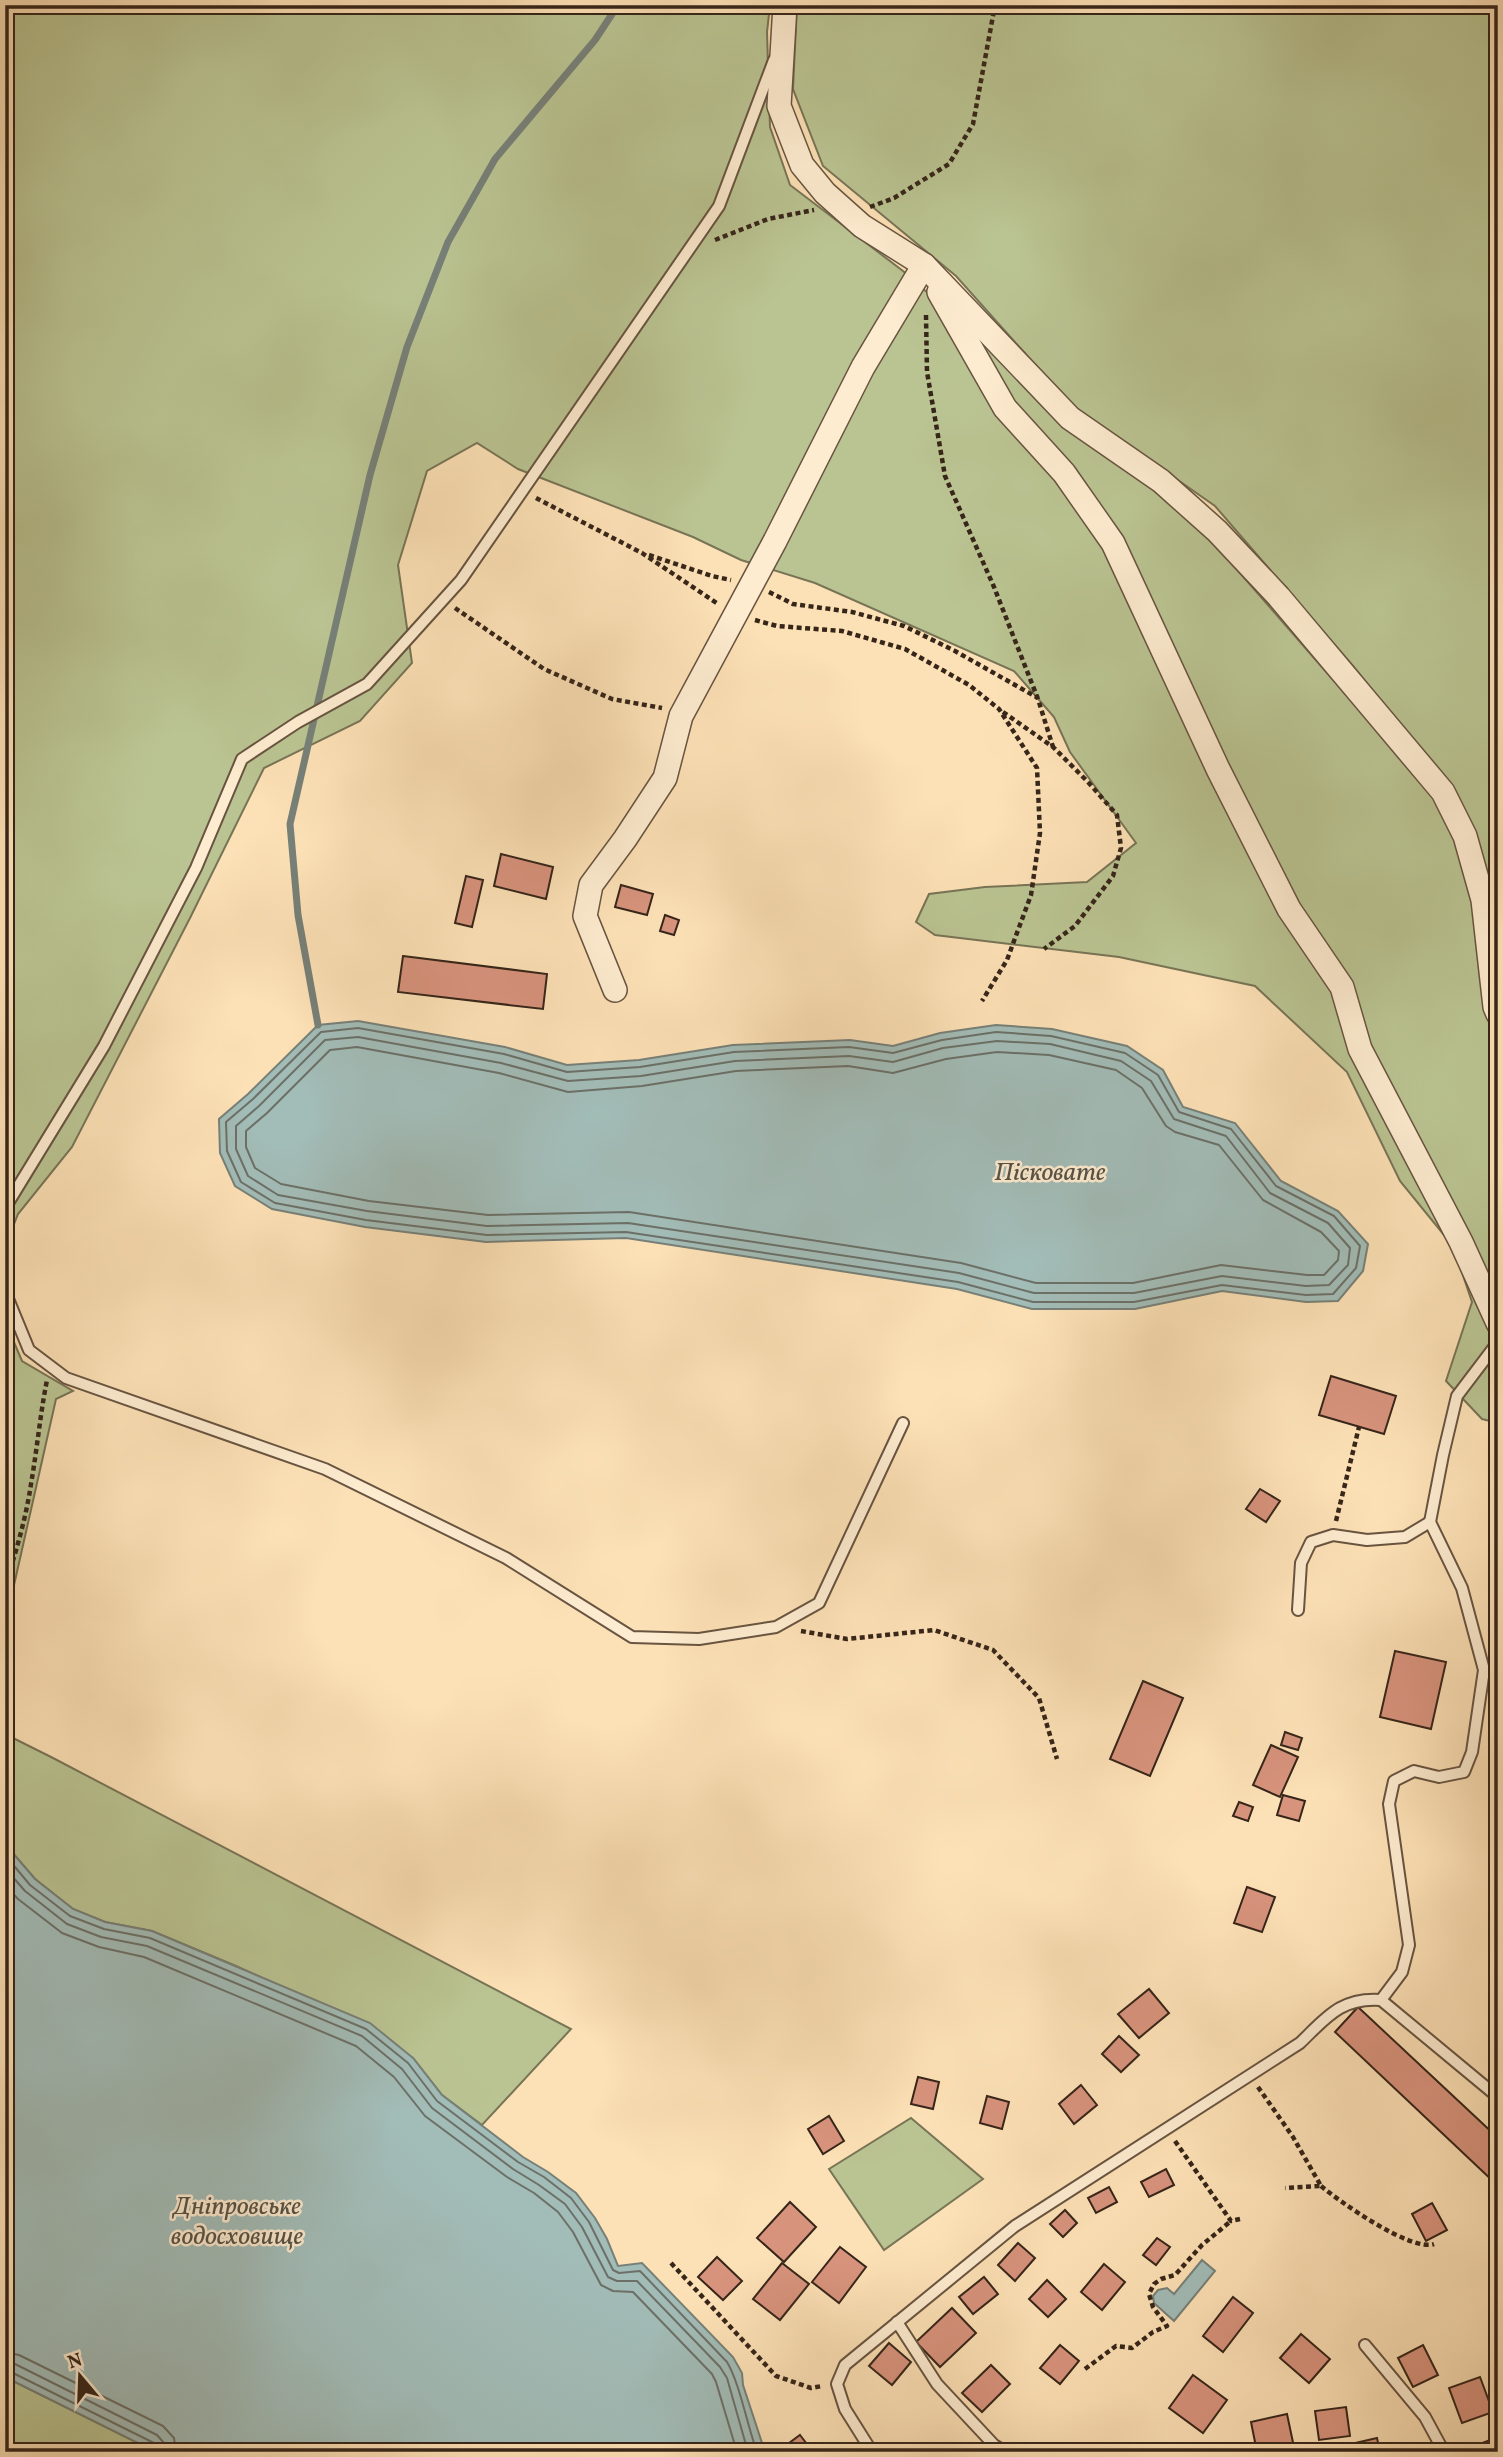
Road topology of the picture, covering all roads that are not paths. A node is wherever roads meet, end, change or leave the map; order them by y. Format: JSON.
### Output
{"nodes":[{"id":1,"x":785,"y":5,"type":"edge"},
{"id":2,"x":782,"y":39,"type":"junction"},
{"id":3,"x":924,"y":265,"type":"junction"},
{"id":4,"x":615,"y":990,"type":"dead end"},
{"id":5,"x":1498,"y":1014,"type":"edge"},
{"id":6,"x":5,"y":1208,"type":"edge"},
{"id":7,"x":5,"y":1281,"type":"edge"},
{"id":8,"x":1498,"y":1323,"type":"edge"},
{"id":9,"x":1498,"y":1342,"type":"edge"},
{"id":10,"x":903,"y":1423,"type":"dead end"},
{"id":11,"x":1430,"y":1522,"type":"junction"},
{"id":12,"x":1298,"y":1610,"type":"dead end"},
{"id":13,"x":1381,"y":2000,"type":"junction"},
{"id":14,"x":1498,"y":2097,"type":"edge"},
{"id":15,"x":897,"y":2322,"type":"junction"},
{"id":16,"x":1365,"y":2345,"type":"dead end"},
{"id":17,"x":872,"y":2452,"type":"edge"},
{"id":18,"x":1006,"y":2452,"type":"edge"},
{"id":19,"x":1444,"y":2452,"type":"edge"}],
"edges":[{"from":1,"to":2,"type":"street"},
{"from":2,"to":3,"type":"street"},
{"from":2,"to":6,"type":"lane"},
{"from":3,"to":4,"type":"street"},
{"from":3,"to":5,"type":"street"},
{"from":3,"to":8,"type":"street"},
{"from":7,"to":10,"type":"lane"},
{"from":9,"to":11,"type":"lane"},
{"from":11,"to":12,"type":"lane"},
{"from":11,"to":13,"type":"lane"},
{"from":13,"to":14,"type":"lane"},
{"from":13,"to":15,"type":"lane"},
{"from":15,"to":17,"type":"lane"},
{"from":15,"to":18,"type":"lane"},
{"from":16,"to":19,"type":"lane"}]}
